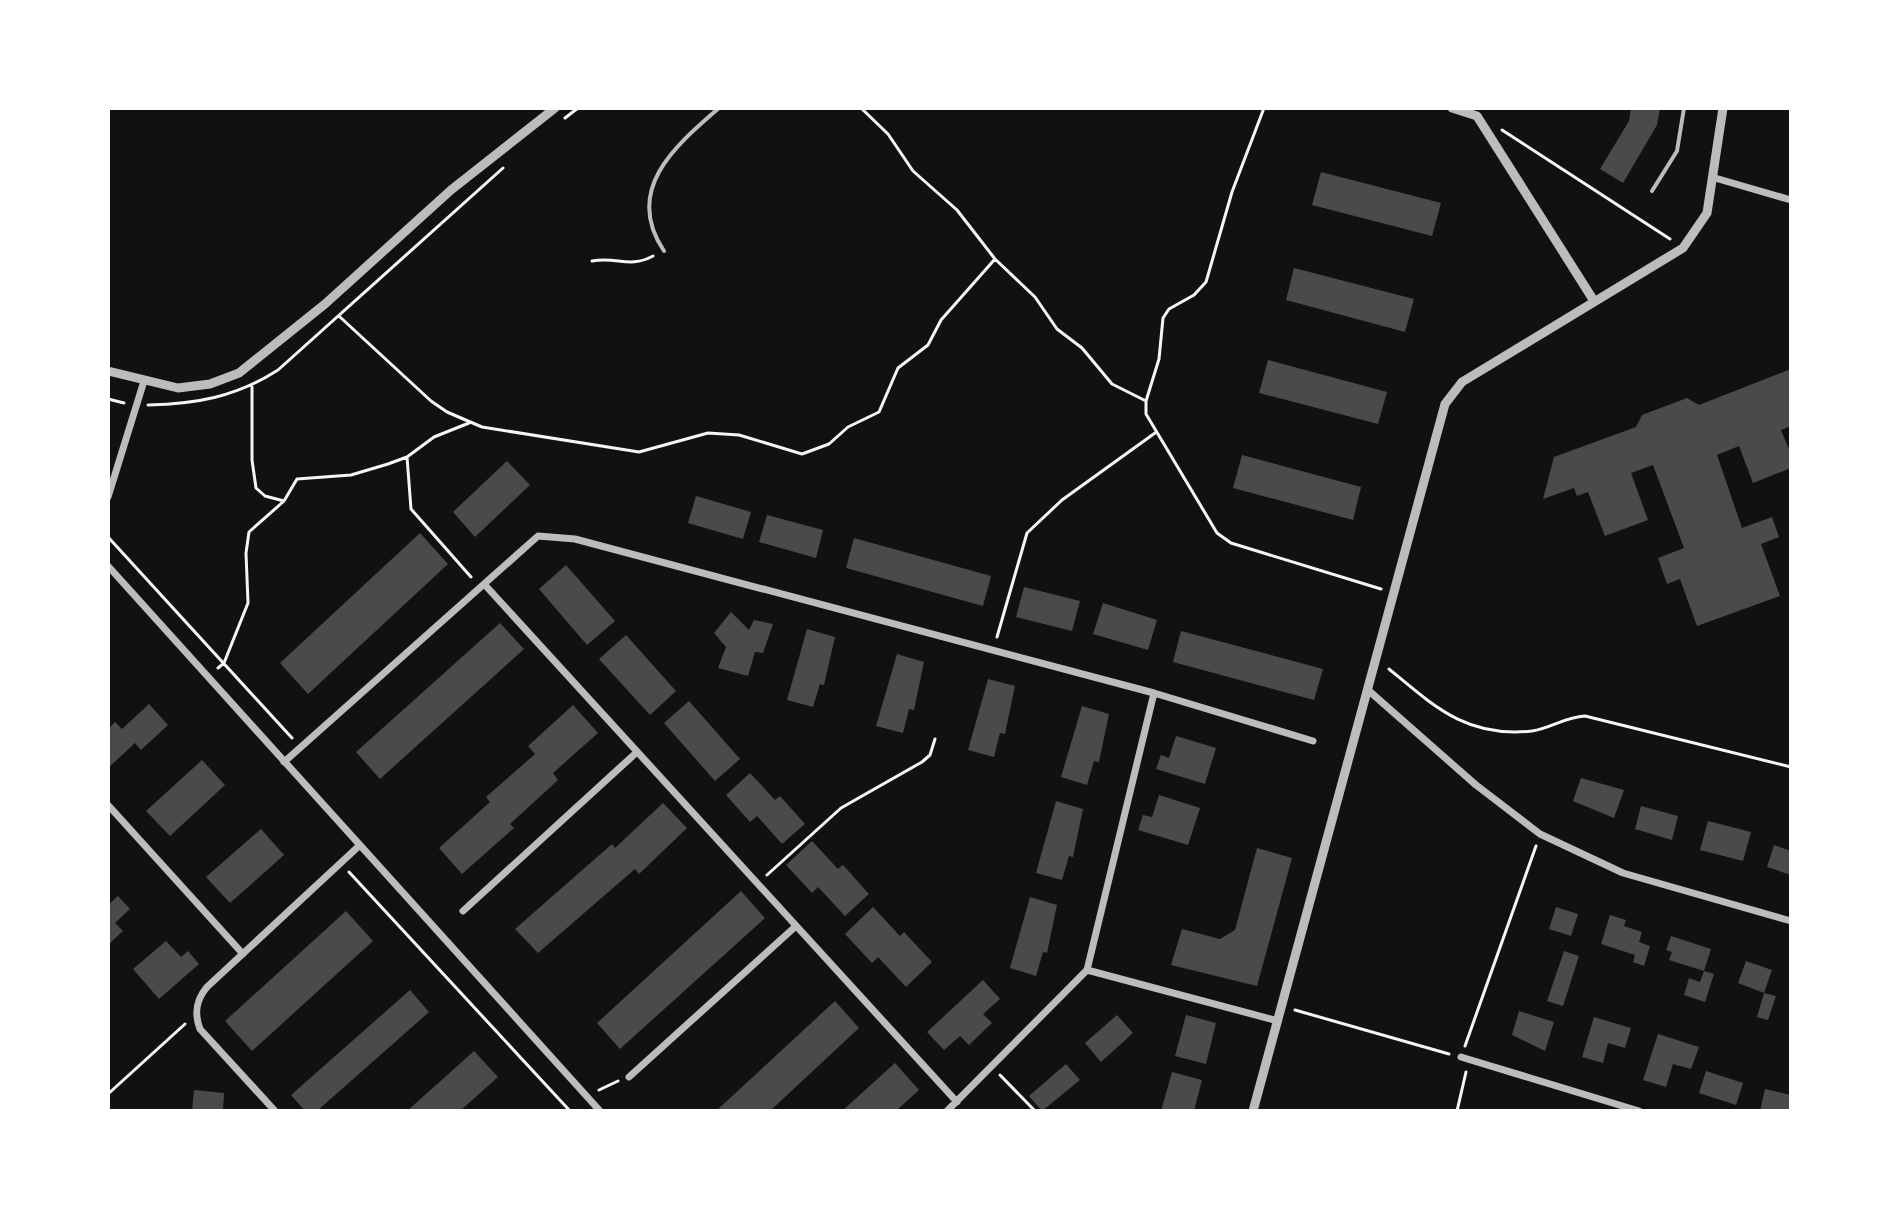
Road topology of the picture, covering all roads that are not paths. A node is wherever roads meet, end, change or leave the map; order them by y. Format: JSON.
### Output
{"nodes":[{"id":1,"x":555,"y":108,"type":"edge"},
{"id":2,"x":719,"y":108,"type":"edge"},
{"id":3,"x":1452,"y":108,"type":"edge"},
{"id":4,"x":1684,"y":108,"type":"edge"},
{"id":5,"x":1723,"y":108,"type":"edge"},
{"id":6,"x":1715,"y":178,"type":"junction"},
{"id":7,"x":1652,"y":191,"type":"dead end"},
{"id":8,"x":1791,"y":200,"type":"edge"},
{"id":9,"x":664,"y":251,"type":"road end"},
{"id":10,"x":1594,"y":301,"type":"junction"},
{"id":11,"x":108,"y":371,"type":"edge"},
{"id":12,"x":144,"y":381,"type":"junction"},
{"id":13,"x":108,"y":497,"type":"edge"},
{"id":14,"x":108,"y":566,"type":"edge"},
{"id":15,"x":483,"y":587,"type":"junction"},
{"id":16,"x":1368,"y":690,"type":"junction"},
{"id":17,"x":1154,"y":693,"type":"junction"},
{"id":18,"x":1313,"y":741,"type":"dead end"},
{"id":19,"x":637,"y":752,"type":"junction"},
{"id":20,"x":284,"y":762,"type":"junction"},
{"id":21,"x":108,"y":805,"type":"edge"},
{"id":22,"x":360,"y":845,"type":"junction"},
{"id":23,"x":463,"y":911,"type":"dead end"},
{"id":24,"x":1791,"y":921,"type":"edge"},
{"id":25,"x":796,"y":926,"type":"junction"},
{"id":26,"x":243,"y":954,"type":"junction"},
{"id":27,"x":1087,"y":970,"type":"junction"},
{"id":28,"x":1278,"y":1021,"type":"junction"},
{"id":29,"x":1461,"y":1057,"type":"road end"},
{"id":30,"x":629,"y":1077,"type":"dead end"},
{"id":31,"x":957,"y":1102,"type":"junction"},
{"id":32,"x":273,"y":1110,"type":"edge"},
{"id":33,"x":600,"y":1111,"type":"edge"},
{"id":34,"x":947,"y":1111,"type":"edge"},
{"id":35,"x":1253,"y":1111,"type":"edge"},
{"id":36,"x":1639,"y":1111,"type":"edge"}],
"edges":[{"from":1,"to":12,"type":"street"},
{"from":2,"to":9,"type":"lane"},
{"from":3,"to":10,"type":"street"},
{"from":4,"to":7,"type":"lane"},
{"from":5,"to":6,"type":"street"},
{"from":6,"to":8,"type":"street"},
{"from":6,"to":10,"type":"street"},
{"from":10,"to":16,"type":"street"},
{"from":11,"to":12,"type":"street"},
{"from":12,"to":13,"type":"street"},
{"from":14,"to":20,"type":"street"},
{"from":15,"to":17,"type":"street"},
{"from":15,"to":19,"type":"street"},
{"from":15,"to":20,"type":"street"},
{"from":16,"to":24,"type":"street"},
{"from":16,"to":28,"type":"street"},
{"from":17,"to":18,"type":"street"},
{"from":17,"to":27,"type":"street"},
{"from":19,"to":23,"type":"street"},
{"from":19,"to":25,"type":"street"},
{"from":20,"to":22,"type":"street"},
{"from":21,"to":26,"type":"street"},
{"from":22,"to":26,"type":"street"},
{"from":22,"to":33,"type":"street"},
{"from":25,"to":30,"type":"street"},
{"from":25,"to":31,"type":"street"},
{"from":26,"to":32,"type":"street"},
{"from":27,"to":28,"type":"street"},
{"from":27,"to":31,"type":"street"},
{"from":28,"to":35,"type":"street"},
{"from":29,"to":36,"type":"street"},
{"from":31,"to":34,"type":"street"}]}
